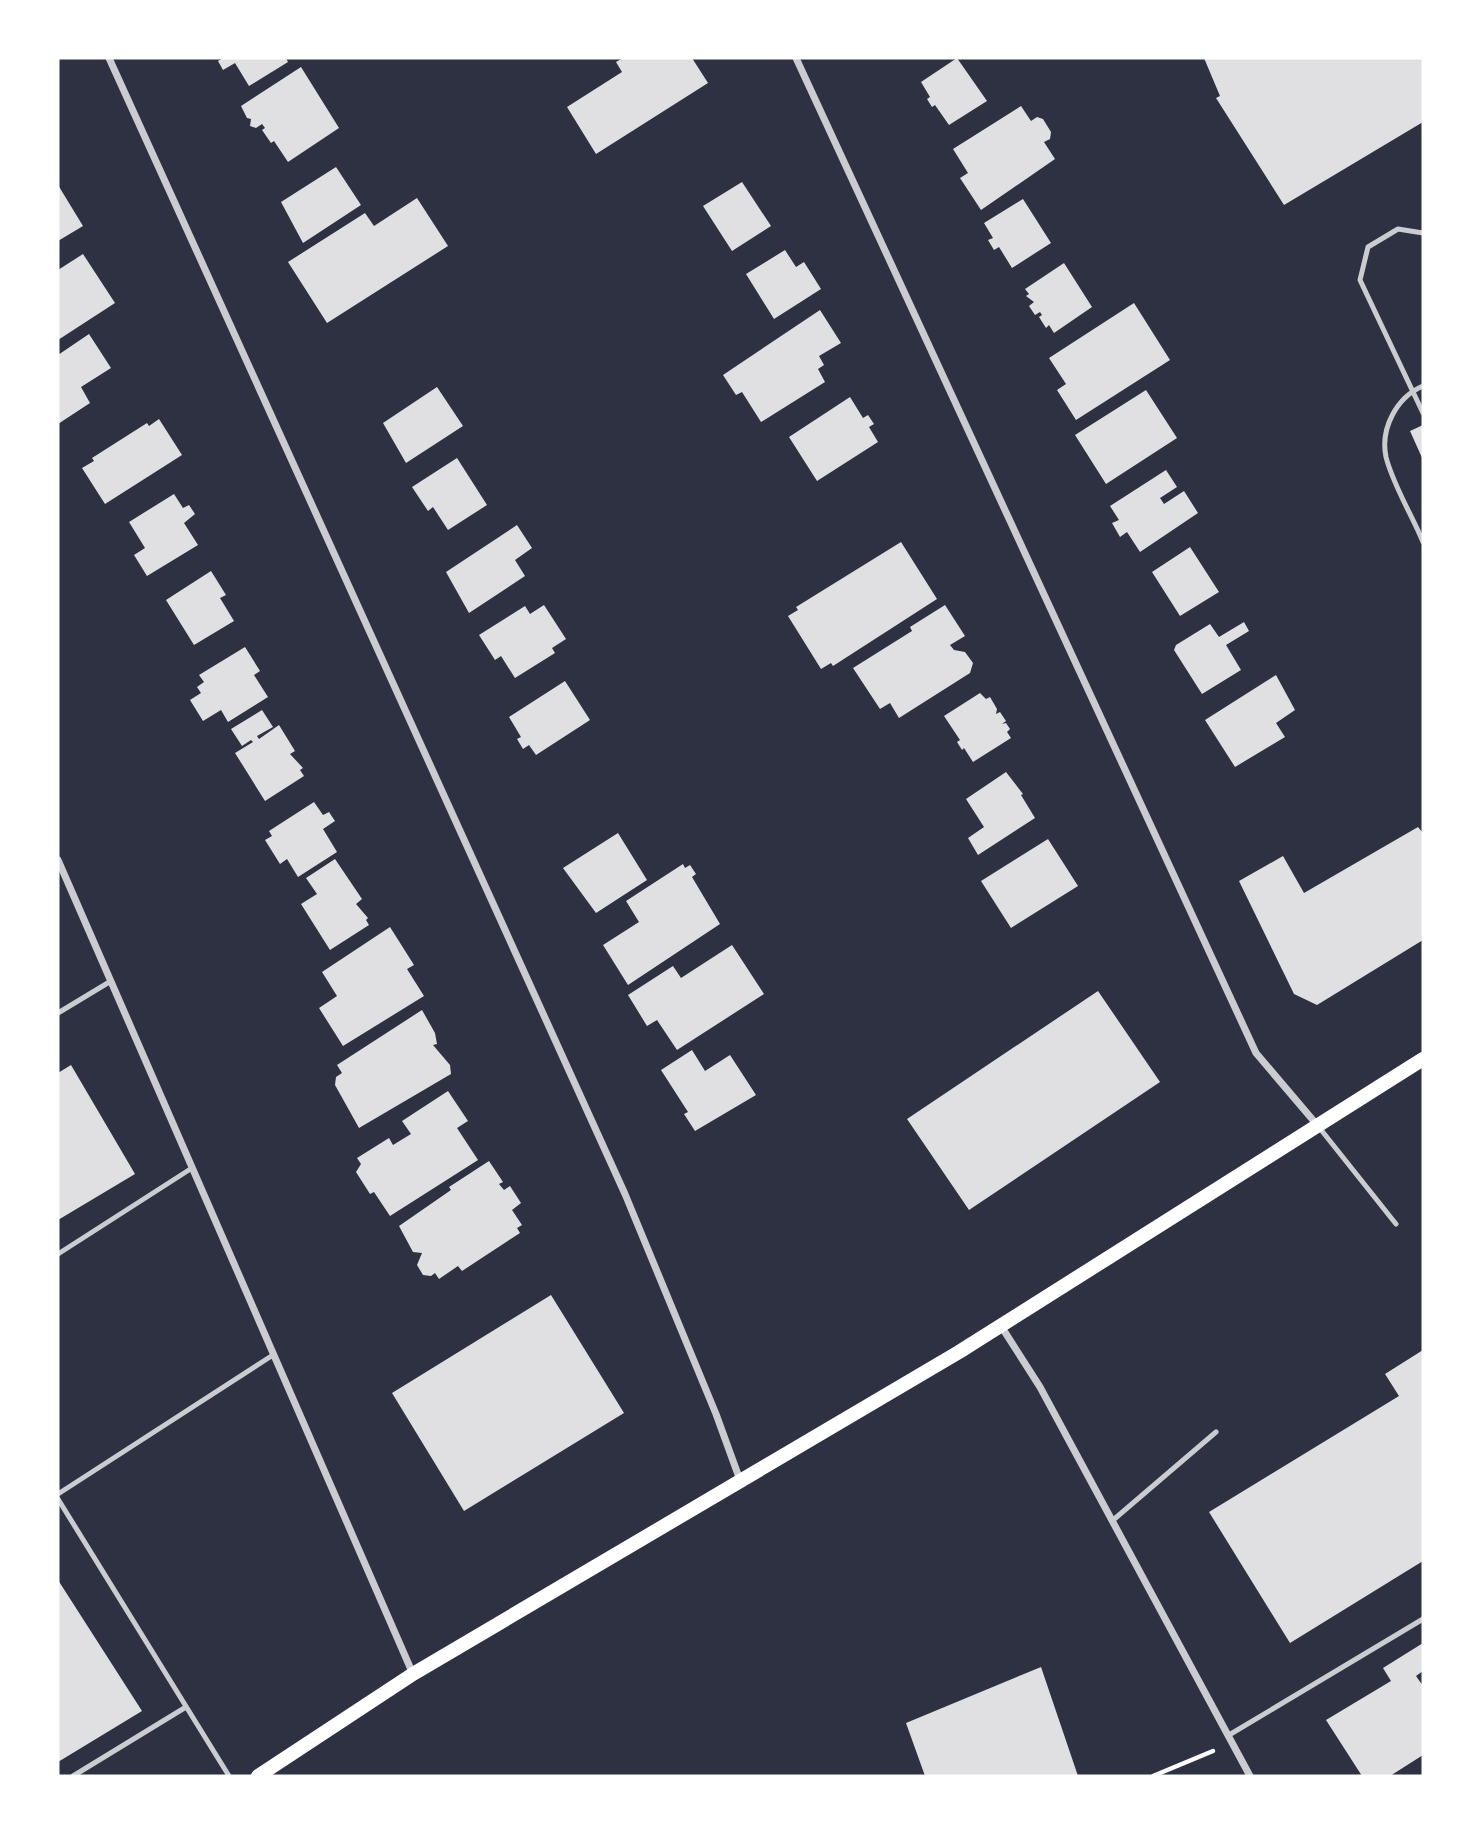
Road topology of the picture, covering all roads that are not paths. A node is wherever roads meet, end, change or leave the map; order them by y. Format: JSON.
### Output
{"nodes":[{"id":1,"x":109,"y":58,"type":"edge"},
{"id":2,"x":796,"y":58,"type":"edge"},
{"id":3,"x":1423,"y":233,"type":"edge"},
{"id":4,"x":1423,"y":386,"type":"edge"},
{"id":5,"x":1412,"y":391,"type":"junction"},
{"id":6,"x":1423,"y":412,"type":"edge"},
{"id":7,"x":1423,"y":542,"type":"edge"},
{"id":8,"x":58,"y":860,"type":"edge"},
{"id":9,"x":111,"y":981,"type":"junction"},
{"id":10,"x":58,"y":1013,"type":"edge"},
{"id":11,"x":1423,"y":1059,"type":"edge"},
{"id":12,"x":1318,"y":1126,"type":"junction"},
{"id":13,"x":192,"y":1168,"type":"junction"},
{"id":14,"x":1396,"y":1224,"type":"dead end"},
{"id":15,"x":58,"y":1254,"type":"edge"},
{"id":16,"x":1001,"y":1325,"type":"junction"},
{"id":17,"x":274,"y":1355,"type":"junction"},
{"id":18,"x":1216,"y":1432,"type":"dead end"},
{"id":19,"x":740,"y":1480,"type":"junction"},
{"id":20,"x":58,"y":1497,"type":"edge"},
{"id":21,"x":1112,"y":1521,"type":"junction"},
{"id":22,"x":1423,"y":1619,"type":"edge"},
{"id":23,"x":413,"y":1674,"type":"junction"},
{"id":24,"x":186,"y":1707,"type":"junction"},
{"id":25,"x":1231,"y":1739,"type":"junction"},
{"id":26,"x":73,"y":1776,"type":"edge"},
{"id":27,"x":229,"y":1776,"type":"edge"},
{"id":28,"x":258,"y":1776,"type":"edge"},
{"id":29,"x":1250,"y":1776,"type":"edge"}],
"edges":[{"from":1,"to":19,"type":"street"},
{"from":2,"to":12,"type":"street"},
{"from":3,"to":5,"type":"lane"},
{"from":4,"to":5,"type":"lane"},
{"from":5,"to":6,"type":"lane"},
{"from":5,"to":7,"type":"lane"},
{"from":8,"to":9,"type":"street"},
{"from":9,"to":10,"type":"lane"},
{"from":9,"to":13,"type":"street"},
{"from":11,"to":12,"type":"main road"},
{"from":12,"to":14,"type":"lane"},
{"from":12,"to":16,"type":"main road"},
{"from":13,"to":15,"type":"lane"},
{"from":13,"to":17,"type":"street"},
{"from":16,"to":19,"type":"main road"},
{"from":16,"to":21,"type":"street"},
{"from":17,"to":20,"type":"lane"},
{"from":17,"to":23,"type":"street"},
{"from":18,"to":21,"type":"lane"},
{"from":19,"to":23,"type":"main road"},
{"from":20,"to":24,"type":"lane"},
{"from":21,"to":25,"type":"street"},
{"from":22,"to":25,"type":"lane"},
{"from":23,"to":28,"type":"main road"},
{"from":24,"to":26,"type":"lane"},
{"from":24,"to":27,"type":"lane"},
{"from":25,"to":29,"type":"street"}]}
